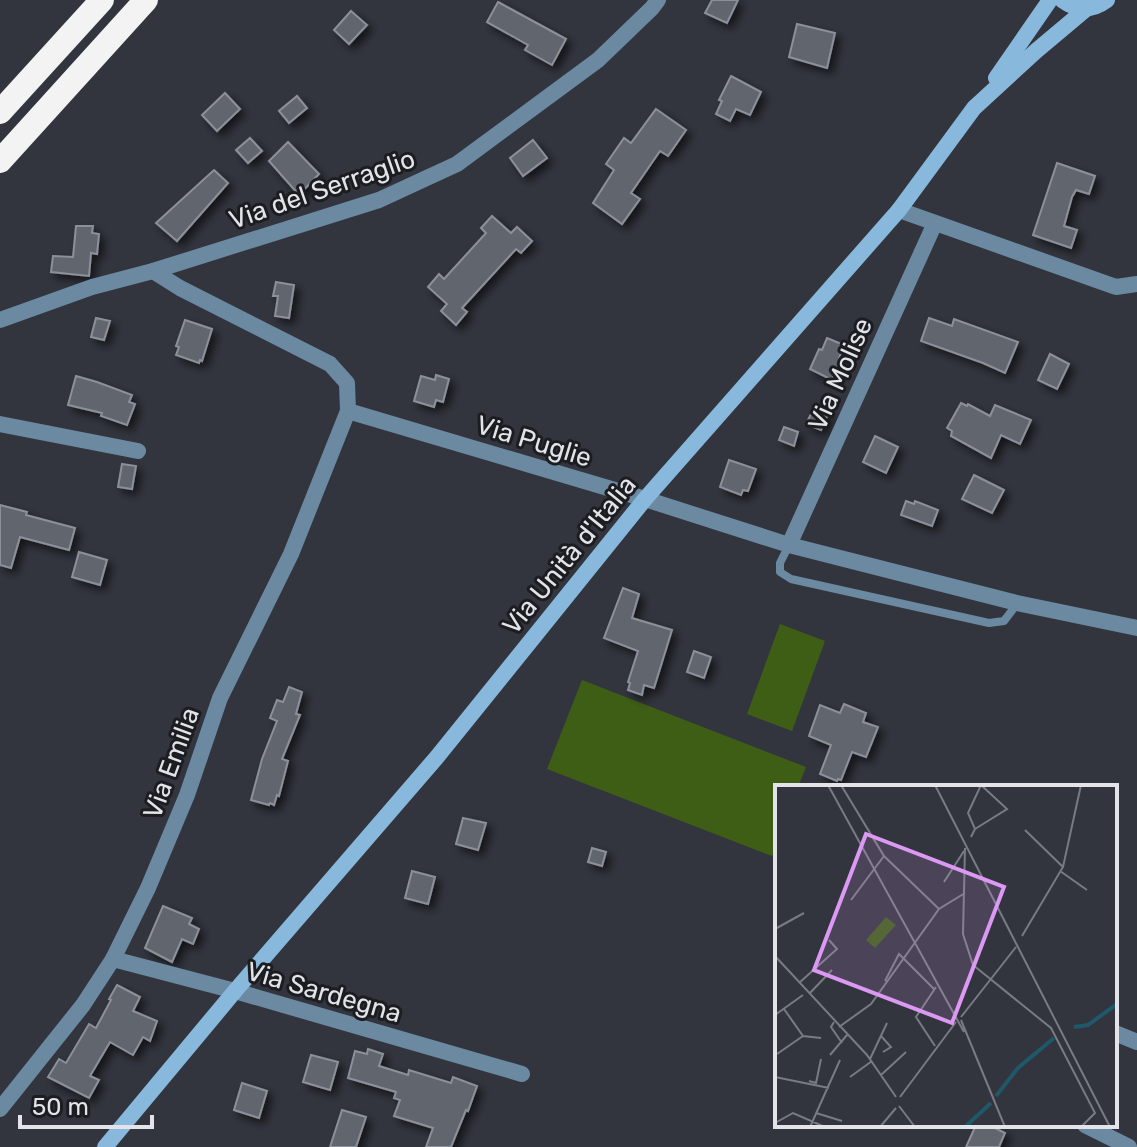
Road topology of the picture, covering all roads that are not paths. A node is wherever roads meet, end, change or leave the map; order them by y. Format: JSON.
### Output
{"nodes":[{"id":1,"x":102,"y":0,"type":"edge"},
{"id":2,"x":146,"y":0,"type":"edge"},
{"id":3,"x":658,"y":0,"type":"edge"},
{"id":4,"x":1050,"y":0,"type":"edge"},
{"id":5,"x":1062,"y":0,"type":"edge"},
{"id":6,"x":1109,"y":0,"type":"edge"},
{"id":7,"x":1086,"y":9,"type":"junction"},
{"id":8,"x":974,"y":108,"type":"junction"},
{"id":9,"x":0,"y":112,"type":"edge"},
{"id":10,"x":0,"y":161,"type":"edge"},
{"id":11,"x":899,"y":210,"type":"junction"},
{"id":12,"x":935,"y":223,"type":"junction"},
{"id":13,"x":153,"y":271,"type":"junction"},
{"id":14,"x":1137,"y":284,"type":"edge"},
{"id":15,"x":0,"y":320,"type":"edge"},
{"id":16,"x":348,"y":411,"type":"junction"},
{"id":17,"x":0,"y":424,"type":"edge"},
{"id":18,"x":138,"y":451,"type":"dead end"},
{"id":19,"x":645,"y":499,"type":"junction"},
{"id":20,"x":789,"y":545,"type":"junction"},
{"id":21,"x":1017,"y":603,"type":"junction"},
{"id":22,"x":1137,"y":628,"type":"edge"},
{"id":23,"x":113,"y":959,"type":"junction"},
{"id":24,"x":235,"y":991,"type":"junction"},
{"id":25,"x":1117,"y":1034,"type":"edge"},
{"id":26,"x":1137,"y":1042,"type":"edge"},
{"id":27,"x":522,"y":1074,"type":"dead end"},
{"id":28,"x":0,"y":1109,"type":"edge"},
{"id":29,"x":1089,"y":1127,"type":"edge"},
{"id":30,"x":105,"y":1147,"type":"edge"},
{"id":31,"x":1129,"y":1147,"type":"edge"}],
"edges":[{"from":1,"to":9,"type":"highway"},
{"from":2,"to":10,"type":"highway"},
{"from":3,"to":13,"type":"street","name":"Via del Serraglio"},
{"from":4,"to":8,"type":"main road"},
{"from":5,"to":7,"type":"main road"},
{"from":6,"to":7,"type":"main road","name":"Via Unità d'Italia"},
{"from":7,"to":8,"type":"main road","name":"Via Unità d'Italia"},
{"from":8,"to":11,"type":"main road","name":"Via Unità d'Italia"},
{"from":11,"to":12,"type":"street"},
{"from":11,"to":19,"type":"main road","name":"Via Unità d'Italia"},
{"from":12,"to":14,"type":"street"},
{"from":12,"to":20,"type":"street","name":"Via Molise"},
{"from":13,"to":15,"type":"street","name":"Via del Serraglio"},
{"from":13,"to":16,"type":"street"},
{"from":16,"to":19,"type":"street","name":"Via Puglie"},
{"from":16,"to":23,"type":"street","name":"Via Emilia"},
{"from":17,"to":18,"type":"street"},
{"from":19,"to":20,"type":"street","name":"Via Puglie"},
{"from":19,"to":24,"type":"main road","name":"Via Unità d'Italia"},
{"from":20,"to":21,"type":"street","name":"Via Puglie"},
{"from":20,"to":21,"type":"lane"},
{"from":21,"to":22,"type":"street","name":"Via Puglie"},
{"from":23,"to":24,"type":"street","name":"Via Sardegna"},
{"from":23,"to":28,"type":"street","name":"Via Emilia"},
{"from":24,"to":27,"type":"street","name":"Via Sardegna"},
{"from":24,"to":30,"type":"main road","name":"Via Unità d'Italia"},
{"from":25,"to":26,"type":"street"},
{"from":29,"to":31,"type":"street"}]}
